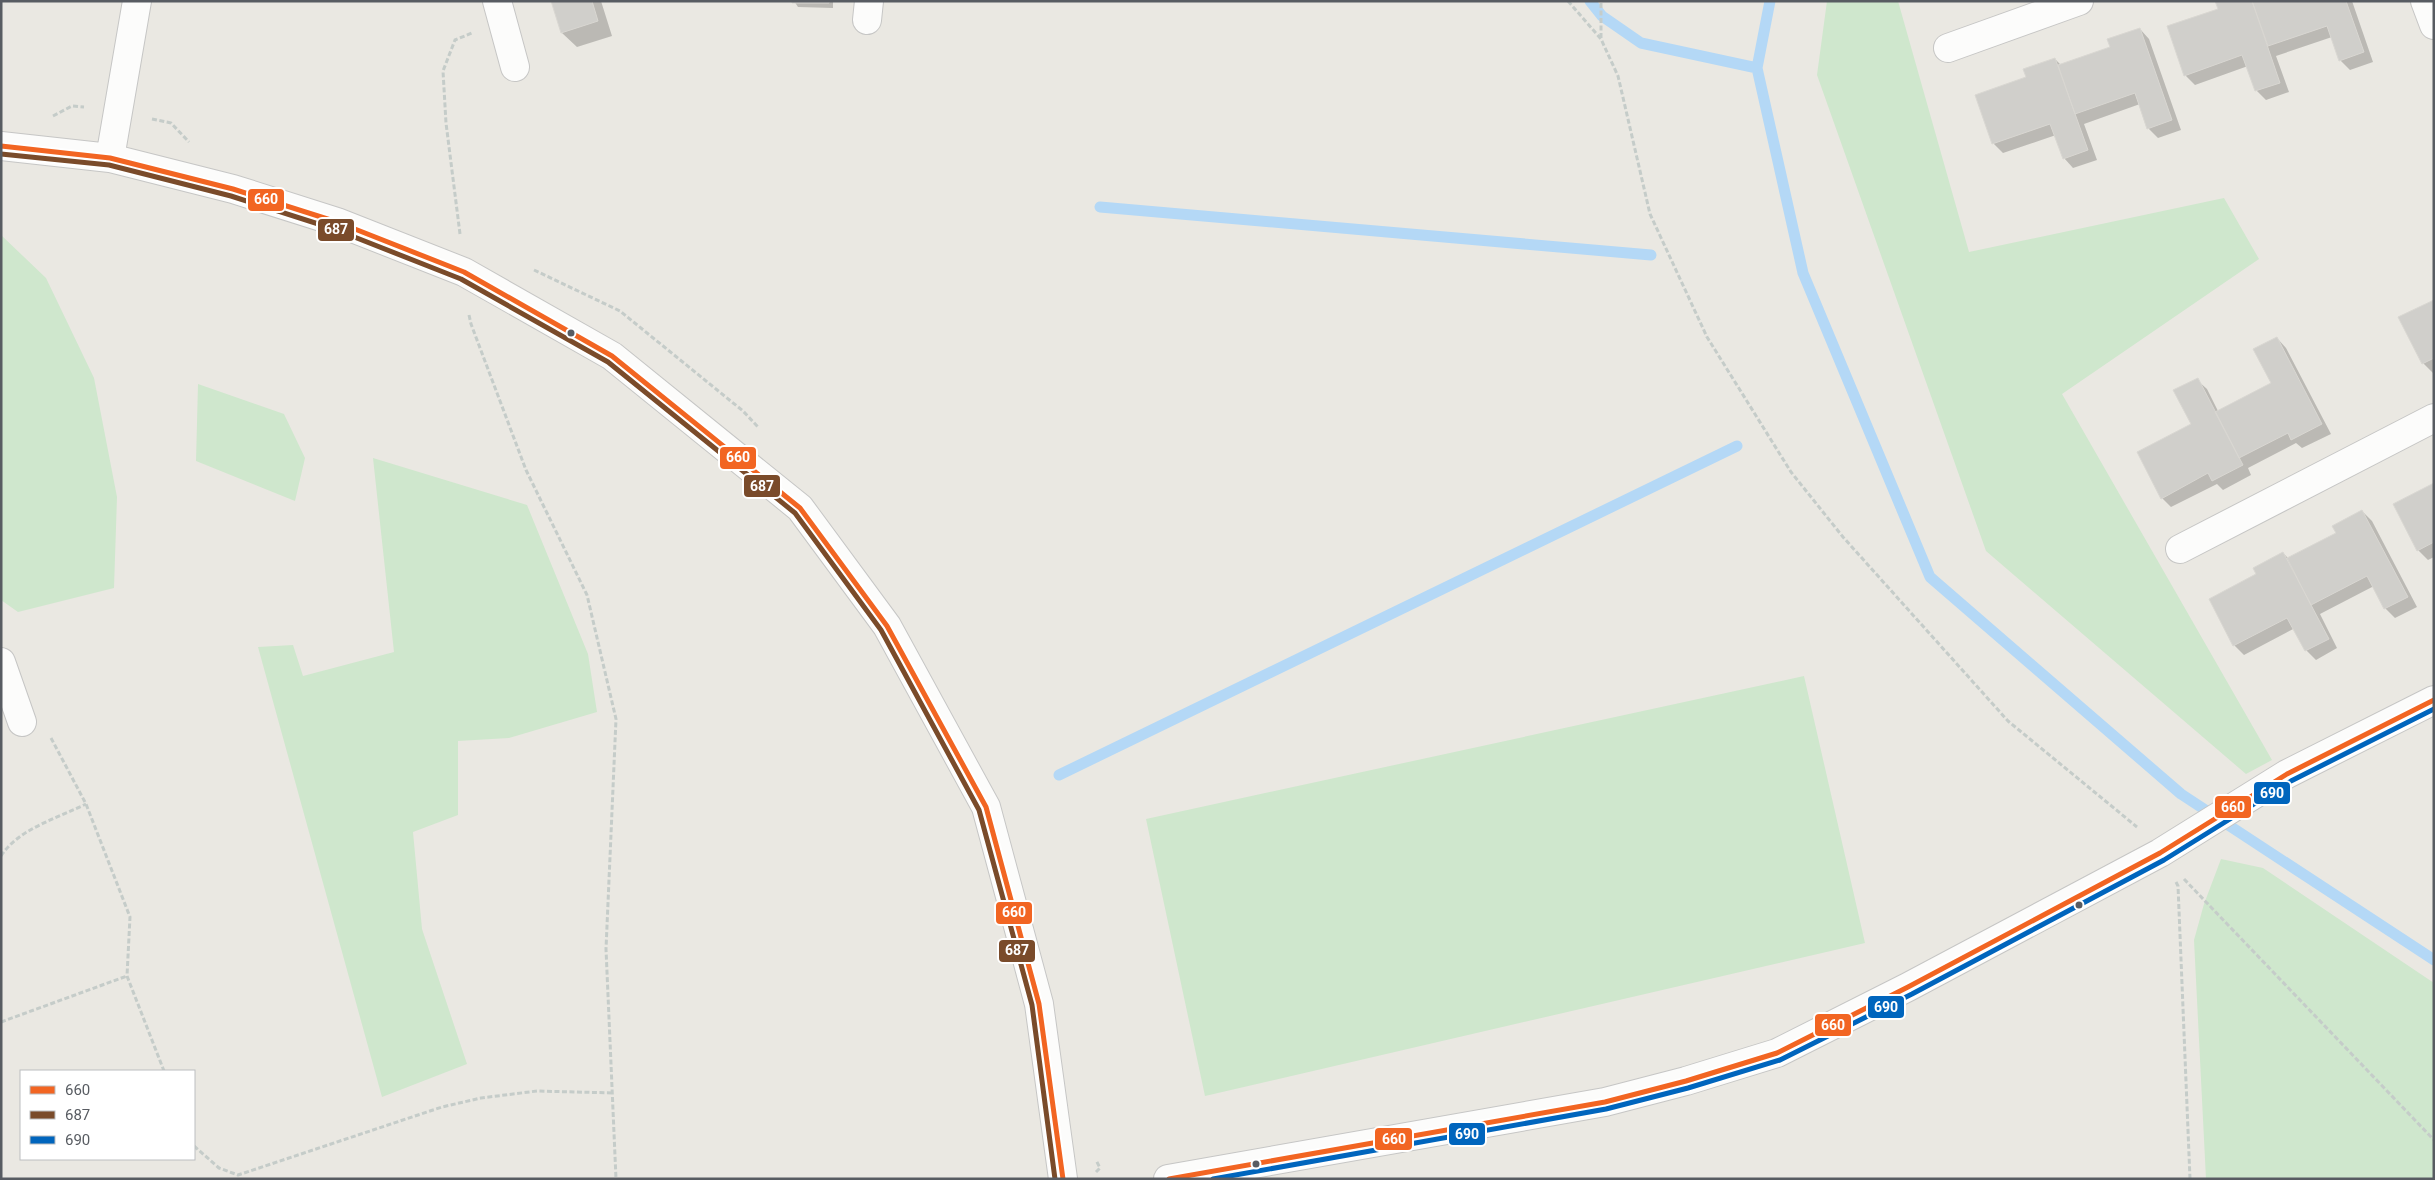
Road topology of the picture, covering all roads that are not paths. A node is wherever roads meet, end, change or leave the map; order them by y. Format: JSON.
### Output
{"nodes":[{"id":1,"x":137,"y":1,"type":"edge"},
{"id":2,"x":2079,"y":1,"type":"edge"},
{"id":3,"x":2425,"y":1,"type":"edge"},
{"id":4,"x":500,"y":11,"type":"edge"},
{"id":5,"x":2434,"y":25,"type":"edge"},
{"id":6,"x":1948,"y":48,"type":"dead end"},
{"id":7,"x":516,"y":67,"type":"dead end"},
{"id":8,"x":1,"y":146,"type":"edge"},
{"id":9,"x":110,"y":158,"type":"junction"},
{"id":10,"x":2434,"y":418,"type":"edge"},
{"id":11,"x":2180,"y":548,"type":"dead end"},
{"id":12,"x":1,"y":662,"type":"edge"},
{"id":13,"x":2434,"y":700,"type":"edge"},
{"id":14,"x":22,"y":722,"type":"road end"},
{"id":15,"x":1063,"y":1179,"type":"edge"},
{"id":16,"x":1168,"y":1179,"type":"edge"}],
"edges":[{"from":1,"to":9,"type":"street"},
{"from":2,"to":6,"type":"street"},
{"from":3,"to":5,"type":"street"},
{"from":4,"to":7,"type":"street"},
{"from":8,"to":9,"type":"street"},
{"from":9,"to":15,"type":"street"},
{"from":10,"to":11,"type":"street"},
{"from":12,"to":14,"type":"street"},
{"from":13,"to":16,"type":"street"}]}
